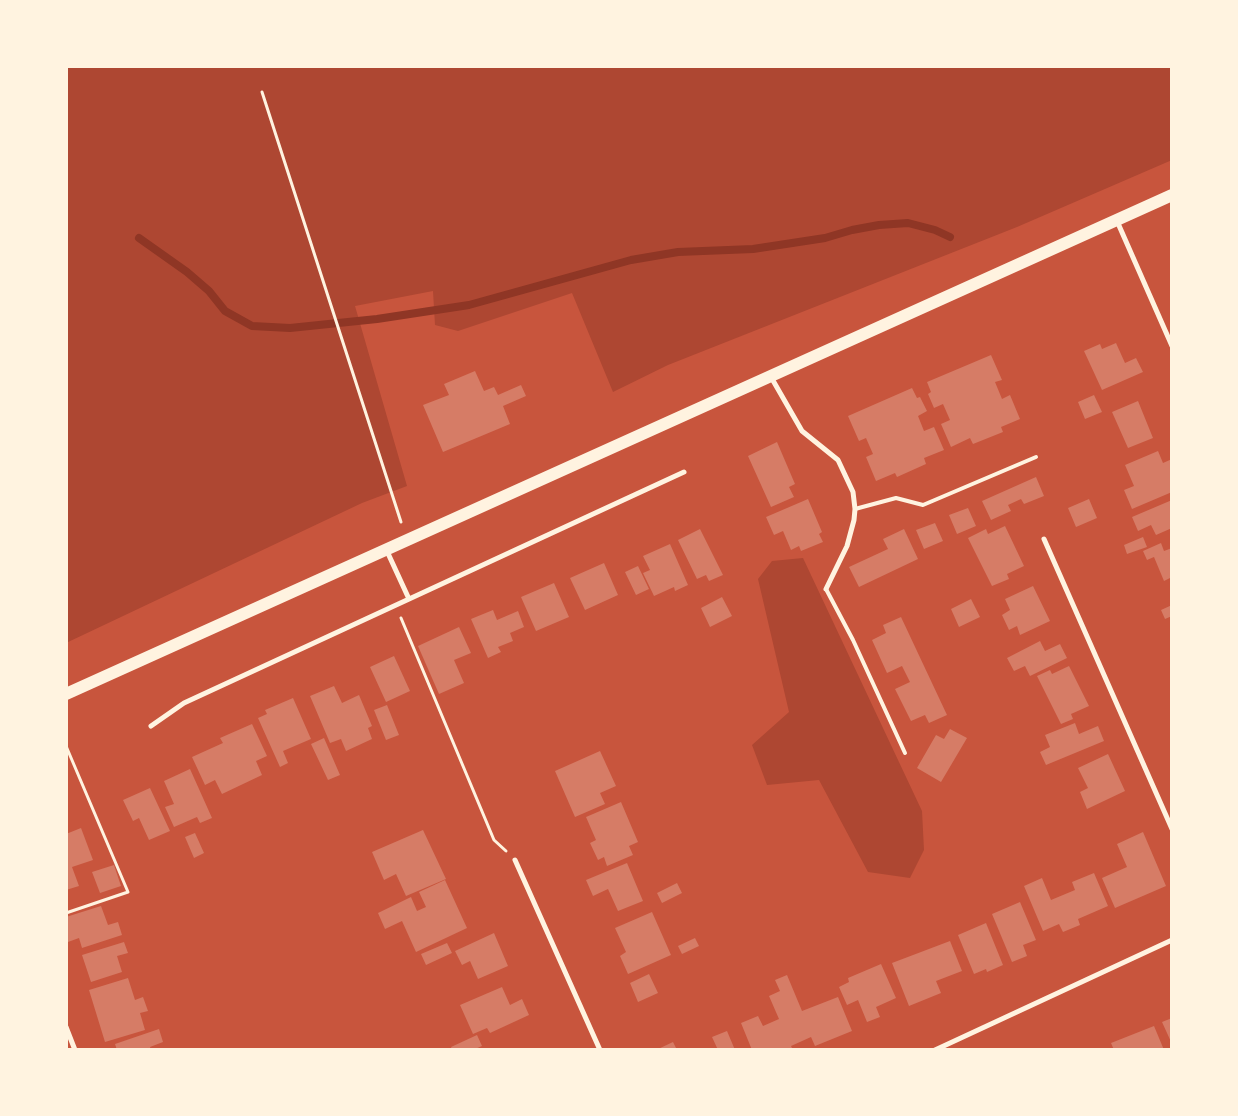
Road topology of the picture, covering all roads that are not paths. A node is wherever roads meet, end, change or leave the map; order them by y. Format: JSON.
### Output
{"nodes":[{"id":1,"x":1172,"y":195,"type":"edge"},
{"id":2,"x":1116,"y":220,"type":"junction"},
{"id":3,"x":1172,"y":346,"type":"edge"},
{"id":4,"x":770,"y":376,"type":"junction"},
{"id":5,"x":1036,"y":456,"type":"dead end"},
{"id":6,"x":684,"y":472,"type":"dead end"},
{"id":7,"x":855,"y":509,"type":"junction"},
{"id":8,"x":1044,"y":539,"type":"dead end"},
{"id":9,"x":386,"y":549,"type":"junction"},
{"id":10,"x":826,"y":589,"type":"joint"},
{"id":11,"x":409,"y":598,"type":"junction"},
{"id":12,"x":66,"y":694,"type":"edge"},
{"id":13,"x":151,"y":726,"type":"dead end"},
{"id":14,"x":905,"y":753,"type":"dead end"},
{"id":15,"x":1172,"y":829,"type":"edge"},
{"id":16,"x":516,"y":860,"type":"road end"},
{"id":17,"x":1172,"y":940,"type":"edge"},
{"id":18,"x":66,"y":1027,"type":"edge"},
{"id":19,"x":75,"y":1050,"type":"edge"},
{"id":20,"x":600,"y":1050,"type":"edge"},
{"id":21,"x":935,"y":1050,"type":"edge"}],
"edges":[{"from":1,"to":2,"type":"main road"},
{"from":2,"to":3,"type":"street"},
{"from":2,"to":4,"type":"main road"},
{"from":4,"to":7,"type":"street"},
{"from":4,"to":9,"type":"main road"},
{"from":5,"to":7,"type":"lane"},
{"from":6,"to":11,"type":"street"},
{"from":7,"to":10,"type":"street"},
{"from":8,"to":15,"type":"street"},
{"from":9,"to":11,"type":"street"},
{"from":9,"to":12,"type":"main road"},
{"from":10,"to":14,"type":"lane"},
{"from":11,"to":13,"type":"street"},
{"from":16,"to":20,"type":"street"},
{"from":17,"to":21,"type":"street"},
{"from":18,"to":19,"type":"street"}]}
